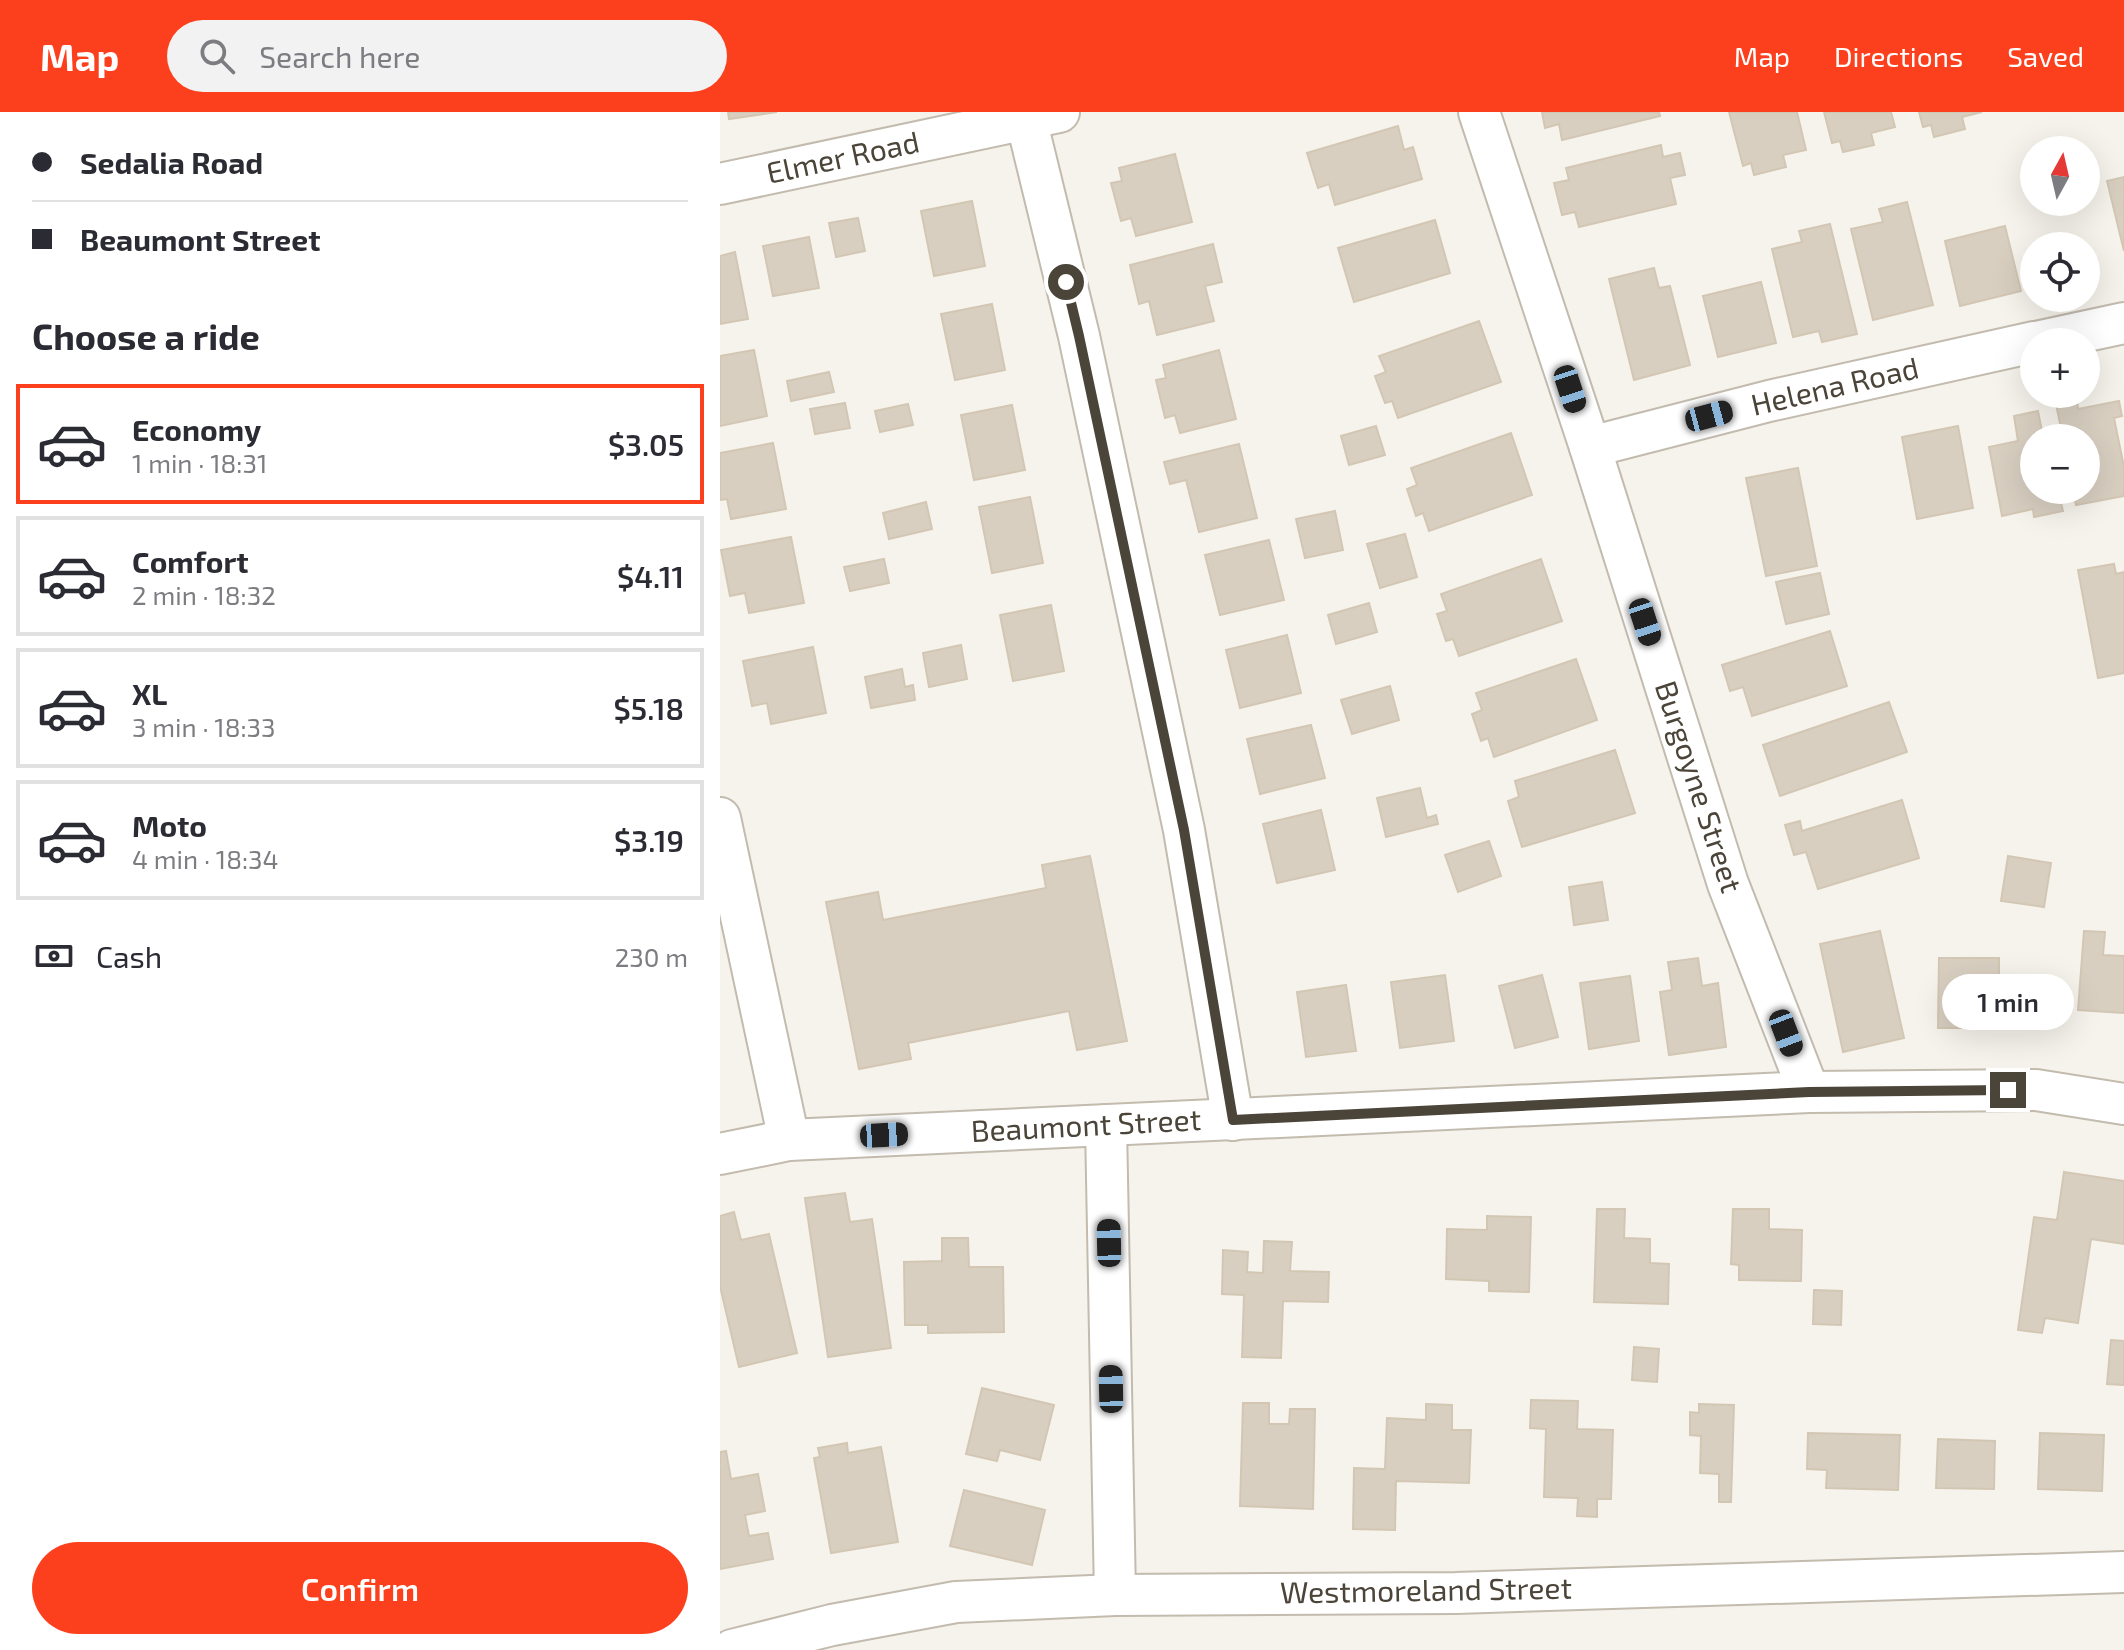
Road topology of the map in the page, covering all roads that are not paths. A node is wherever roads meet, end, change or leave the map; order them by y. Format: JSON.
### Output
{"nodes":[{"id":1,"x":1479,"y":112,"type":"edge"},
{"id":2,"x":1043,"y":115,"type":"edge"},
{"id":3,"x":720,"y":184,"type":"edge"},
{"id":4,"x":2124,"y":323,"type":"edge"},
{"id":5,"x":2100,"y":328,"type":"edge"},
{"id":6,"x":2020,"y":345,"type":"edge"},
{"id":7,"x":1590,"y":447,"type":"junction"},
{"id":8,"x":720,"y":818,"type":"edge"},
{"id":9,"x":1809,"y":1092,"type":"junction"},
{"id":10,"x":2124,"y":1104,"type":"edge"},
{"id":11,"x":1233,"y":1120,"type":"junction"},
{"id":12,"x":1106,"y":1125,"type":"junction"},
{"id":13,"x":789,"y":1140,"type":"junction"},
{"id":14,"x":720,"y":1154,"type":"edge"},
{"id":15,"x":2124,"y":1572,"type":"edge"},
{"id":16,"x":1115,"y":1595,"type":"junction"},
{"id":17,"x":732,"y":1650,"type":"edge"}],
"edges":[{"from":1,"to":7,"type":"street","name":"Burgoyne Street"},
{"from":2,"to":3,"type":"street","name":"Elmer Road"},
{"from":2,"to":11,"type":"street"},
{"from":4,"to":5,"type":"street","name":"Helena Road"},
{"from":6,"to":7,"type":"street","name":"Helena Road"},
{"from":7,"to":9,"type":"street","name":"Burgoyne Street"},
{"from":8,"to":13,"type":"street"},
{"from":9,"to":10,"type":"street","name":"Beaumont Street"},
{"from":9,"to":11,"type":"street","name":"Beaumont Street"},
{"from":11,"to":12,"type":"street","name":"Beaumont Street"},
{"from":12,"to":13,"type":"street","name":"Beaumont Street"},
{"from":12,"to":16,"type":"street"},
{"from":13,"to":14,"type":"street","name":"Beaumont Street"},
{"from":15,"to":16,"type":"street","name":"Westmoreland Street"},
{"from":16,"to":17,"type":"street","name":"Westmoreland Street"}]}
